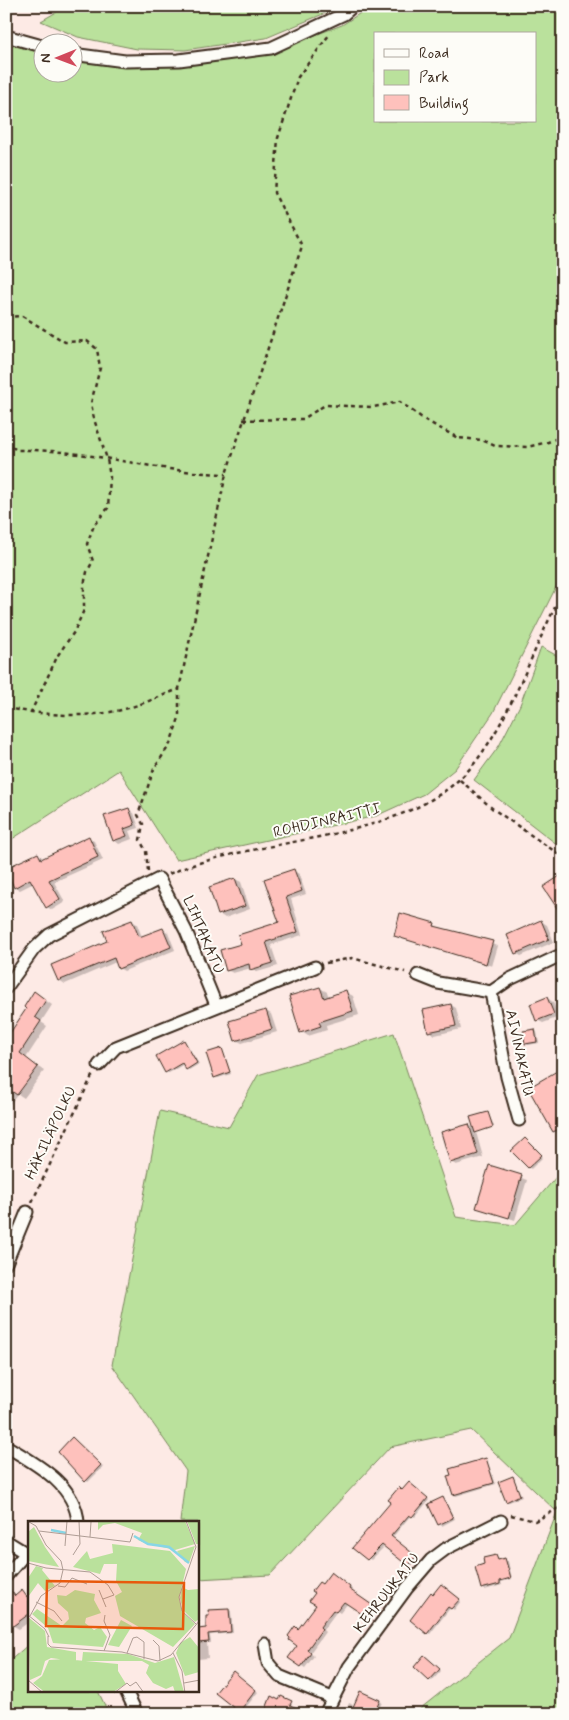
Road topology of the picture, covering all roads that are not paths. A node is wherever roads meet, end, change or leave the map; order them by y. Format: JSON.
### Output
{"nodes":[{"id":1,"x":348,"y":10,"type":"edge"},
{"id":2,"x":6,"y":36,"type":"edge"},
{"id":3,"x":32,"y":43,"type":"edge"},
{"id":4,"x":82,"y":55,"type":"edge"},
{"id":5,"x":563,"y":954,"type":"edge"},
{"id":6,"x":315,"y":967,"type":"road end"},
{"id":7,"x":418,"y":976,"type":"road end"},
{"id":8,"x":6,"y":988,"type":"edge"},
{"id":9,"x":491,"y":992,"type":"junction"},
{"id":10,"x":216,"y":1005,"type":"junction"},
{"id":11,"x":99,"y":1065,"type":"road end"},
{"id":12,"x":519,"y":1120,"type":"dead end"},
{"id":13,"x":27,"y":1212,"type":"road end"},
{"id":14,"x":6,"y":1263,"type":"edge"},
{"id":15,"x":6,"y":1446,"type":"edge"},
{"id":16,"x":78,"y":1521,"type":"edge"},
{"id":17,"x":501,"y":1521,"type":"road end"},
{"id":18,"x":6,"y":1541,"type":"edge"},
{"id":19,"x":27,"y":1554,"type":"edge"},
{"id":20,"x":6,"y":1576,"type":"edge"},
{"id":21,"x":265,"y":1644,"type":"dead end"},
{"id":22,"x":126,"y":1692,"type":"edge"},
{"id":23,"x":332,"y":1698,"type":"junction"},
{"id":24,"x":137,"y":1714,"type":"edge"},
{"id":25,"x":325,"y":1714,"type":"edge"}],
"edges":[{"from":1,"to":4,"type":"street"},
{"from":2,"to":3,"type":"street"},
{"from":5,"to":9,"type":"street","name":"AIVINAKATU"},
{"from":6,"to":10,"type":"street"},
{"from":7,"to":9,"type":"street","name":"AIVINAKATU"},
{"from":8,"to":10,"type":"street","name":"LIHTAKATU"},
{"from":9,"to":12,"type":"street","name":"AIVINAKATU"},
{"from":10,"to":11,"type":"street"},
{"from":13,"to":14,"type":"street"},
{"from":15,"to":16,"type":"street"},
{"from":17,"to":23,"type":"street","name":"KEHRUUKATU"},
{"from":18,"to":19,"type":"street"},
{"from":19,"to":20,"type":"street"},
{"from":21,"to":23,"type":"street"},
{"from":22,"to":24,"type":"street"},
{"from":23,"to":25,"type":"street","name":"KEHRUUKATU"}]}
